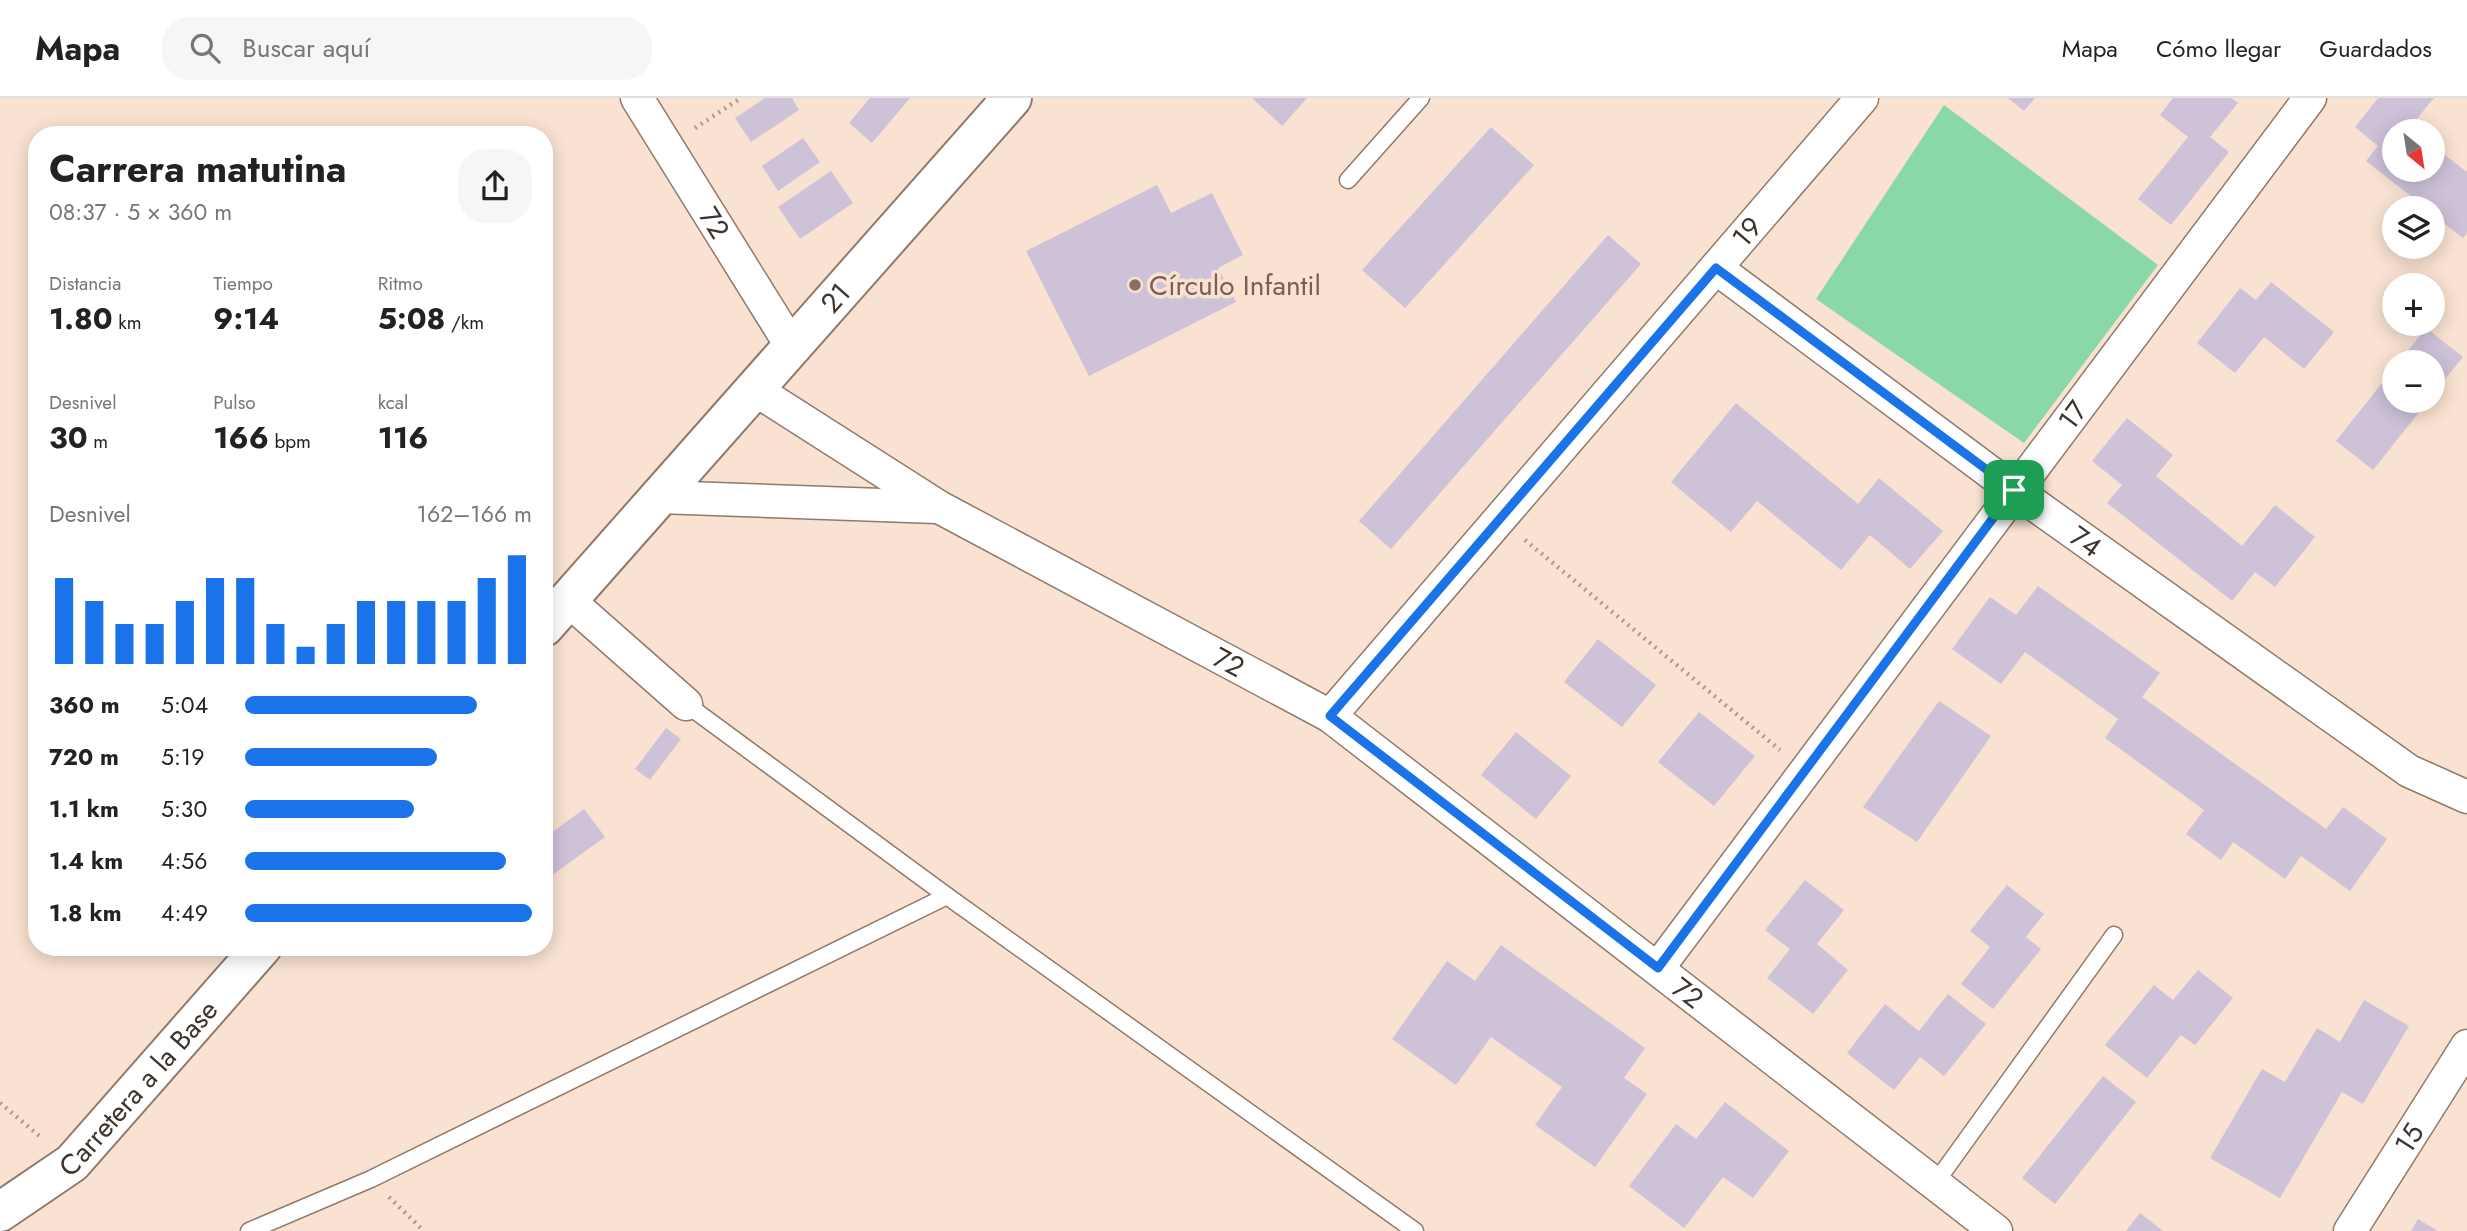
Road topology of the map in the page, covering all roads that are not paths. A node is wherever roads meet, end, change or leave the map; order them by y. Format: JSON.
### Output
{"nodes":[{"id":1,"x":637,"y":98,"type":"edge"},
{"id":2,"x":1012,"y":98,"type":"edge"},
{"id":3,"x":1421,"y":98,"type":"edge"},
{"id":4,"x":1862,"y":98,"type":"edge"},
{"id":5,"x":2310,"y":98,"type":"edge"},
{"id":6,"x":1348,"y":180,"type":"dead end"},
{"id":7,"x":1716,"y":268,"type":"junction"},
{"id":8,"x":792,"y":347,"type":"junction"},
{"id":9,"x":754,"y":388,"type":"junction"},
{"id":10,"x":2014,"y":490,"type":"junction"},
{"id":11,"x":659,"y":497,"type":"junction"},
{"id":12,"x":939,"y":507,"type":"junction"},
{"id":13,"x":556,"y":614,"type":"edge"},
{"id":14,"x":686,"y":704,"type":"joint"},
{"id":15,"x":1330,"y":716,"type":"junction"},
{"id":16,"x":2467,"y":797,"type":"edge"},
{"id":17,"x":947,"y":896,"type":"junction"},
{"id":18,"x":2114,"y":935,"type":"dead end"},
{"id":19,"x":254,"y":956,"type":"edge"},
{"id":20,"x":1658,"y":968,"type":"junction"},
{"id":21,"x":2467,"y":1046,"type":"edge"},
{"id":22,"x":1936,"y":1182,"type":"junction"},
{"id":23,"x":0,"y":1212,"type":"edge"},
{"id":24,"x":249,"y":1231,"type":"edge"},
{"id":25,"x":1415,"y":1231,"type":"edge"},
{"id":26,"x":1996,"y":1231,"type":"edge"},
{"id":27,"x":2350,"y":1231,"type":"edge"}],
"edges":[{"from":1,"to":8,"type":"street","name":"72"},
{"from":2,"to":8,"type":"street","name":"21"},
{"from":3,"to":6,"type":"lane"},
{"from":4,"to":7,"type":"street","name":"19"},
{"from":5,"to":10,"type":"street","name":"17"},
{"from":7,"to":10,"type":"street","name":"74"},
{"from":7,"to":15,"type":"street","name":"19"},
{"from":8,"to":9,"type":"street","name":"21"},
{"from":9,"to":11,"type":"street","name":"21"},
{"from":9,"to":12,"type":"street","name":"72"},
{"from":10,"to":16,"type":"street","name":"74"},
{"from":10,"to":20,"type":"street","name":"17"},
{"from":11,"to":12,"type":"street","name":"72"},
{"from":11,"to":13,"type":"street"},
{"from":12,"to":15,"type":"street","name":"72"},
{"from":13,"to":14,"type":"street"},
{"from":14,"to":17,"type":"lane"},
{"from":15,"to":20,"type":"street","name":"72"},
{"from":17,"to":24,"type":"lane"},
{"from":17,"to":25,"type":"lane"},
{"from":18,"to":22,"type":"lane"},
{"from":19,"to":23,"type":"street","name":"Carretera a la Base"},
{"from":20,"to":22,"type":"street","name":"72"},
{"from":21,"to":27,"type":"street","name":"15"},
{"from":22,"to":26,"type":"street","name":"72"}]}
